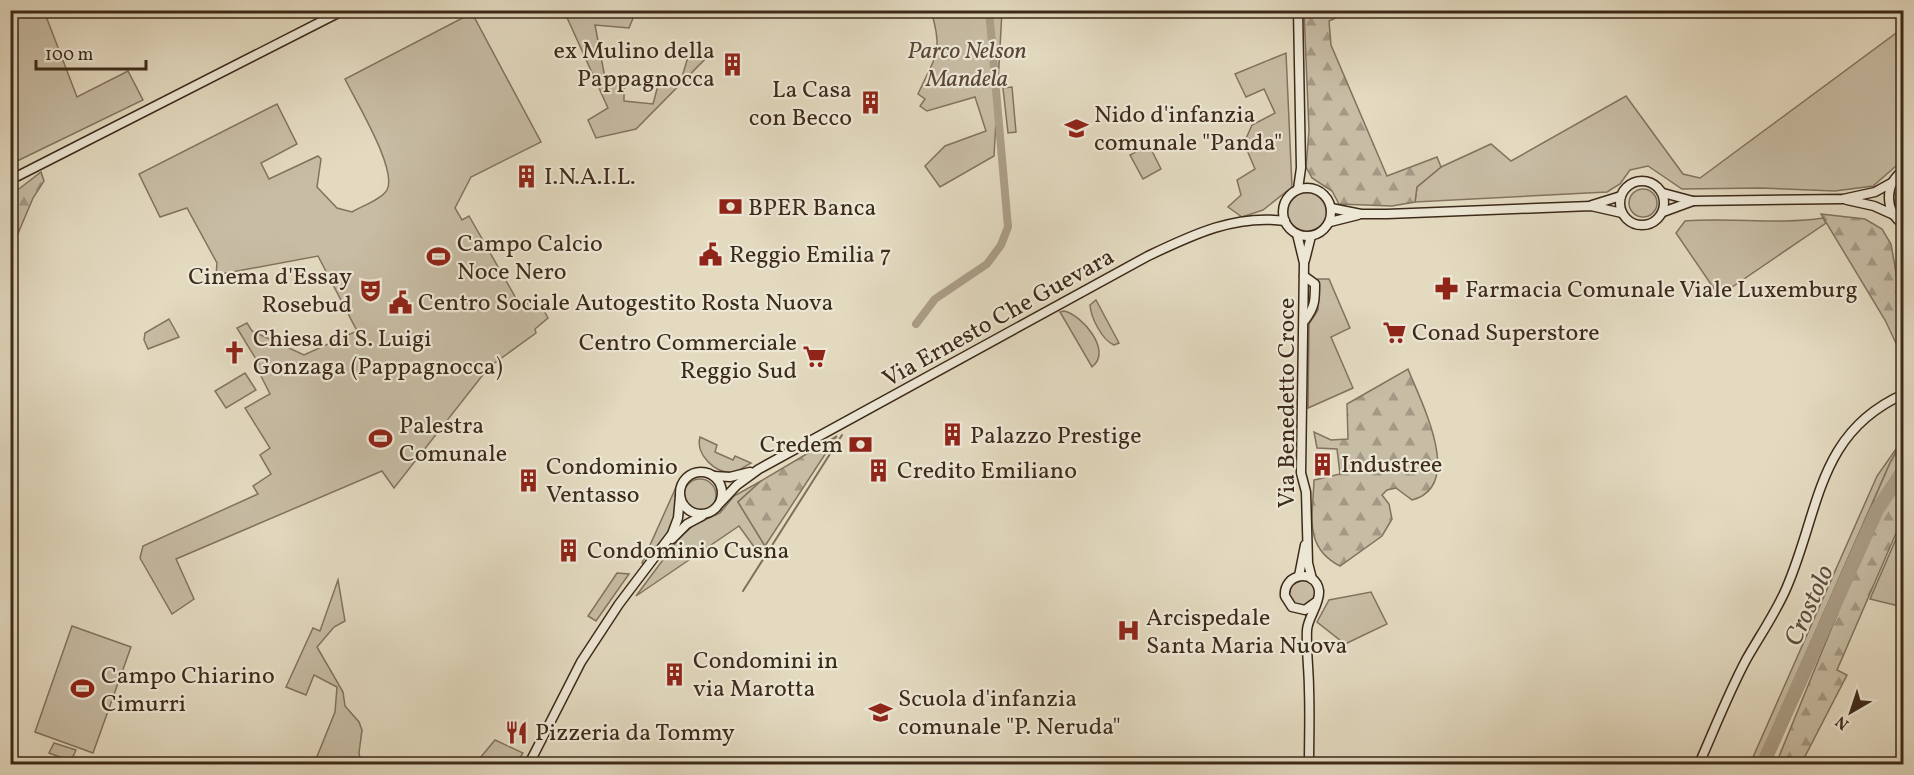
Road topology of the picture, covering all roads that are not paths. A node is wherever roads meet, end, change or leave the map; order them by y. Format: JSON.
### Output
{"nodes":[{"id":1,"x":344,"y":10,"type":"edge"},
{"id":2,"x":1298,"y":10,"type":"edge"},
{"id":3,"x":1301,"y":168,"type":"junction"},
{"id":4,"x":1904,"y":170,"type":"edge"},
{"id":5,"x":10,"y":180,"type":"edge"},
{"id":6,"x":1893,"y":182,"type":"junction"},
{"id":7,"x":1310,"y":188,"type":"junction"},
{"id":8,"x":1298,"y":189,"type":"junction"},
{"id":9,"x":1663,"y":194,"type":"junction"},
{"id":10,"x":1621,"y":196,"type":"junction"},
{"id":11,"x":1844,"y":199,"type":"junction"},
{"id":12,"x":1693,"y":201,"type":"junction"},
{"id":13,"x":1591,"y":206,"type":"junction"},
{"id":14,"x":1331,"y":208,"type":"junction"},
{"id":15,"x":1283,"y":211,"type":"junction"},
{"id":16,"x":1663,"y":212,"type":"junction"},
{"id":17,"x":1622,"y":213,"type":"junction"},
{"id":18,"x":1361,"y":214,"type":"junction"},
{"id":19,"x":1263,"y":218,"type":"junction"},
{"id":20,"x":1285,"y":221,"type":"junction"},
{"id":21,"x":1899,"y":221,"type":"edge"},
{"id":22,"x":1330,"y":222,"type":"junction"},
{"id":23,"x":1904,"y":231,"type":"edge"},
{"id":24,"x":1297,"y":234,"type":"junction"},
{"id":25,"x":1311,"y":236,"type":"junction"},
{"id":26,"x":1304,"y":263,"type":"junction"},
{"id":27,"x":1904,"y":394,"type":"edge"},
{"id":28,"x":759,"y":469,"type":"junction"},
{"id":29,"x":714,"y":476,"type":"junction"},
{"id":30,"x":680,"y":496,"type":"junction"},
{"id":31,"x":720,"y":503,"type":"junction"},
{"id":32,"x":705,"y":515,"type":"junction"},
{"id":33,"x":1306,"y":542,"type":"junction"},
{"id":34,"x":664,"y":545,"type":"junction"},
{"id":35,"x":1299,"y":576,"type":"junction"},
{"id":36,"x":1312,"y":579,"type":"junction"},
{"id":37,"x":1316,"y":602,"type":"junction"},
{"id":38,"x":1296,"y":609,"type":"junction"},
{"id":39,"x":1307,"y":631,"type":"junction"},
{"id":40,"x":529,"y":765,"type":"edge"},
{"id":41,"x":1309,"y":765,"type":"edge"},
{"id":42,"x":1699,"y":765,"type":"edge"}],
"edges":[{"from":1,"to":5,"type":"street"},
{"from":2,"to":3,"type":"street"},
{"from":3,"to":7,"type":"street"},
{"from":3,"to":8,"type":"street"},
{"from":4,"to":6,"type":"street"},
{"from":6,"to":11,"type":"street"},
{"from":6,"to":21,"type":"street"},
{"from":7,"to":8,"type":"street"},
{"from":7,"to":14,"type":"street"},
{"from":8,"to":15,"type":"street"},
{"from":9,"to":10,"type":"street"},
{"from":9,"to":12,"type":"street"},
{"from":9,"to":16,"type":"street"},
{"from":10,"to":13,"type":"street"},
{"from":10,"to":17,"type":"street"},
{"from":11,"to":12,"type":"street"},
{"from":11,"to":21,"type":"street"},
{"from":12,"to":16,"type":"street"},
{"from":13,"to":17,"type":"street"},
{"from":13,"to":18,"type":"street"},
{"from":14,"to":18,"type":"street"},
{"from":14,"to":22,"type":"street"},
{"from":15,"to":19,"type":"street","name":"Via Ernesto Che Guevara"},
{"from":15,"to":20,"type":"street"},
{"from":16,"to":17,"type":"street"},
{"from":18,"to":22,"type":"street"},
{"from":19,"to":20,"type":"street","name":"Via Ernesto Che Guevara"},
{"from":19,"to":28,"type":"street","name":"Via Ernesto Che Guevara"},
{"from":20,"to":24,"type":"street"},
{"from":21,"to":23,"type":"street"},
{"from":22,"to":25,"type":"street"},
{"from":24,"to":25,"type":"street"},
{"from":24,"to":26,"type":"street","name":"Via Benedetto Croce"},
{"from":25,"to":26,"type":"street","name":"Via Benedetto Croce"},
{"from":26,"to":33,"type":"street","name":"Via Benedetto Croce"},
{"from":27,"to":42,"type":"street"},
{"from":28,"to":29,"type":"street","name":"Via Ernesto Che Guevara"},
{"from":28,"to":31,"type":"street","name":"Via Ernesto Che Guevara"},
{"from":29,"to":30,"type":"street"},
{"from":29,"to":31,"type":"street"},
{"from":30,"to":32,"type":"street"},
{"from":30,"to":34,"type":"street"},
{"from":31,"to":32,"type":"street"},
{"from":32,"to":34,"type":"street"},
{"from":33,"to":35,"type":"street","name":"Via Benedetto Croce"},
{"from":33,"to":36,"type":"street","name":"Via Benedetto Croce"},
{"from":34,"to":40,"type":"street"},
{"from":35,"to":36,"type":"street"},
{"from":35,"to":38,"type":"street"},
{"from":36,"to":37,"type":"street"},
{"from":37,"to":38,"type":"street"},
{"from":37,"to":39,"type":"street"},
{"from":38,"to":39,"type":"street"},
{"from":39,"to":41,"type":"street"}]}
